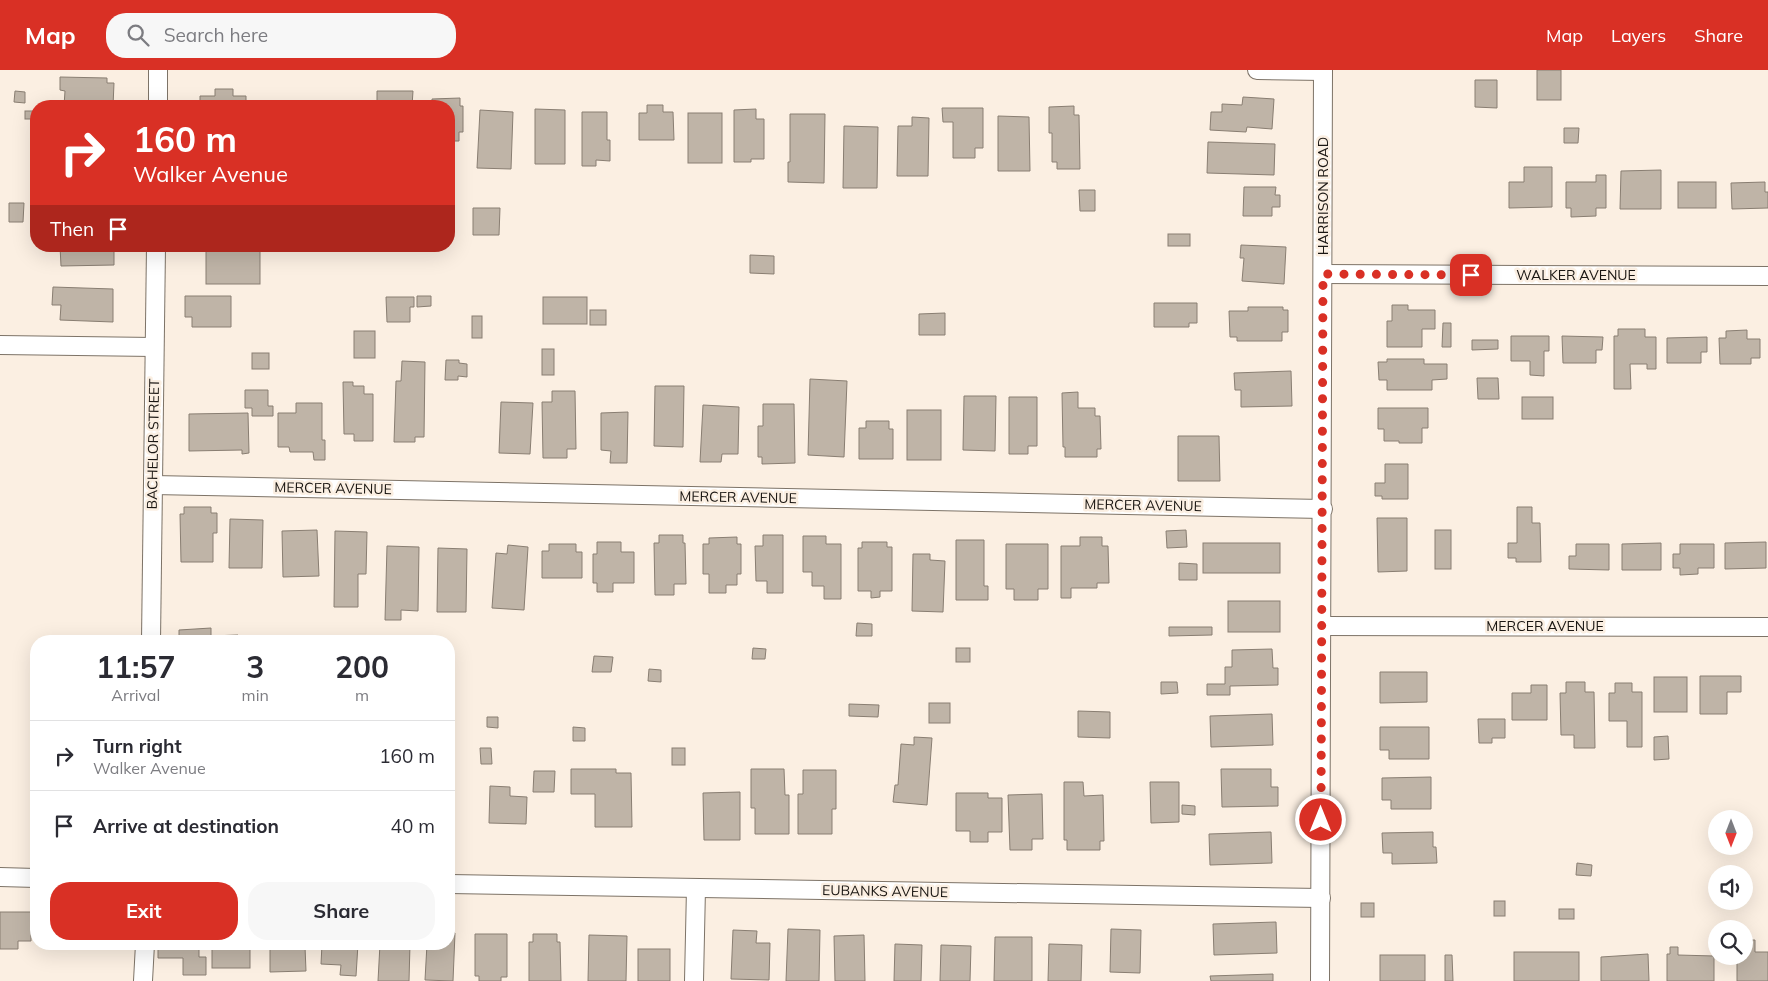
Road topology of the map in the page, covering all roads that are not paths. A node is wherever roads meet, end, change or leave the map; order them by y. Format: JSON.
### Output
{"nodes":[{"id":1,"x":158,"y":70,"type":"edge"},
{"id":2,"x":1257,"y":70,"type":"edge"},
{"id":3,"x":1323,"y":70,"type":"edge"},
{"id":4,"x":158,"y":100,"type":"edge"},
{"id":5,"x":156,"y":252,"type":"edge"},
{"id":6,"x":1323,"y":274,"type":"junction"},
{"id":7,"x":1768,"y":276,"type":"edge"},
{"id":8,"x":0,"y":345,"type":"edge"},
{"id":9,"x":154,"y":347,"type":"junction"},
{"id":10,"x":153,"y":485,"type":"junction"},
{"id":11,"x":1323,"y":508,"type":"junction"},
{"id":12,"x":1322,"y":626,"type":"junction"},
{"id":13,"x":1768,"y":627,"type":"edge"},
{"id":14,"x":151,"y":635,"type":"edge"},
{"id":15,"x":0,"y":877,"type":"edge"},
{"id":16,"x":30,"y":878,"type":"edge"},
{"id":17,"x":455,"y":884,"type":"edge"},
{"id":18,"x":696,"y":888,"type":"junction"},
{"id":19,"x":1321,"y":898,"type":"junction"},
{"id":20,"x":145,"y":950,"type":"edge"},
{"id":21,"x":142,"y":981,"type":"edge"},
{"id":22,"x":694,"y":981,"type":"edge"},
{"id":23,"x":1320,"y":981,"type":"edge"}],
"edges":[{"from":1,"to":4,"type":"street"},
{"from":2,"to":3,"type":"street"},
{"from":3,"to":6,"type":"street","name":"HARRISON ROAD"},
{"from":5,"to":9,"type":"street","name":"BACHELOR STREET"},
{"from":6,"to":7,"type":"street","name":"WALKER AVENUE"},
{"from":6,"to":11,"type":"street","name":"HARRISON ROAD"},
{"from":8,"to":9,"type":"street"},
{"from":9,"to":10,"type":"street","name":"BACHELOR STREET"},
{"from":10,"to":11,"type":"street","name":"MERCER AVENUE"},
{"from":10,"to":14,"type":"street","name":"BACHELOR STREET"},
{"from":11,"to":12,"type":"street","name":"HARRISON ROAD"},
{"from":12,"to":13,"type":"street","name":"MERCER AVENUE"},
{"from":12,"to":19,"type":"street","name":"HARRISON ROAD"},
{"from":15,"to":16,"type":"street"},
{"from":17,"to":18,"type":"street","name":"EUBANKS AVENUE"},
{"from":18,"to":19,"type":"street","name":"EUBANKS AVENUE"},
{"from":18,"to":22,"type":"street"},
{"from":19,"to":23,"type":"street","name":"HARRISON ROAD"},
{"from":20,"to":21,"type":"street"}]}
